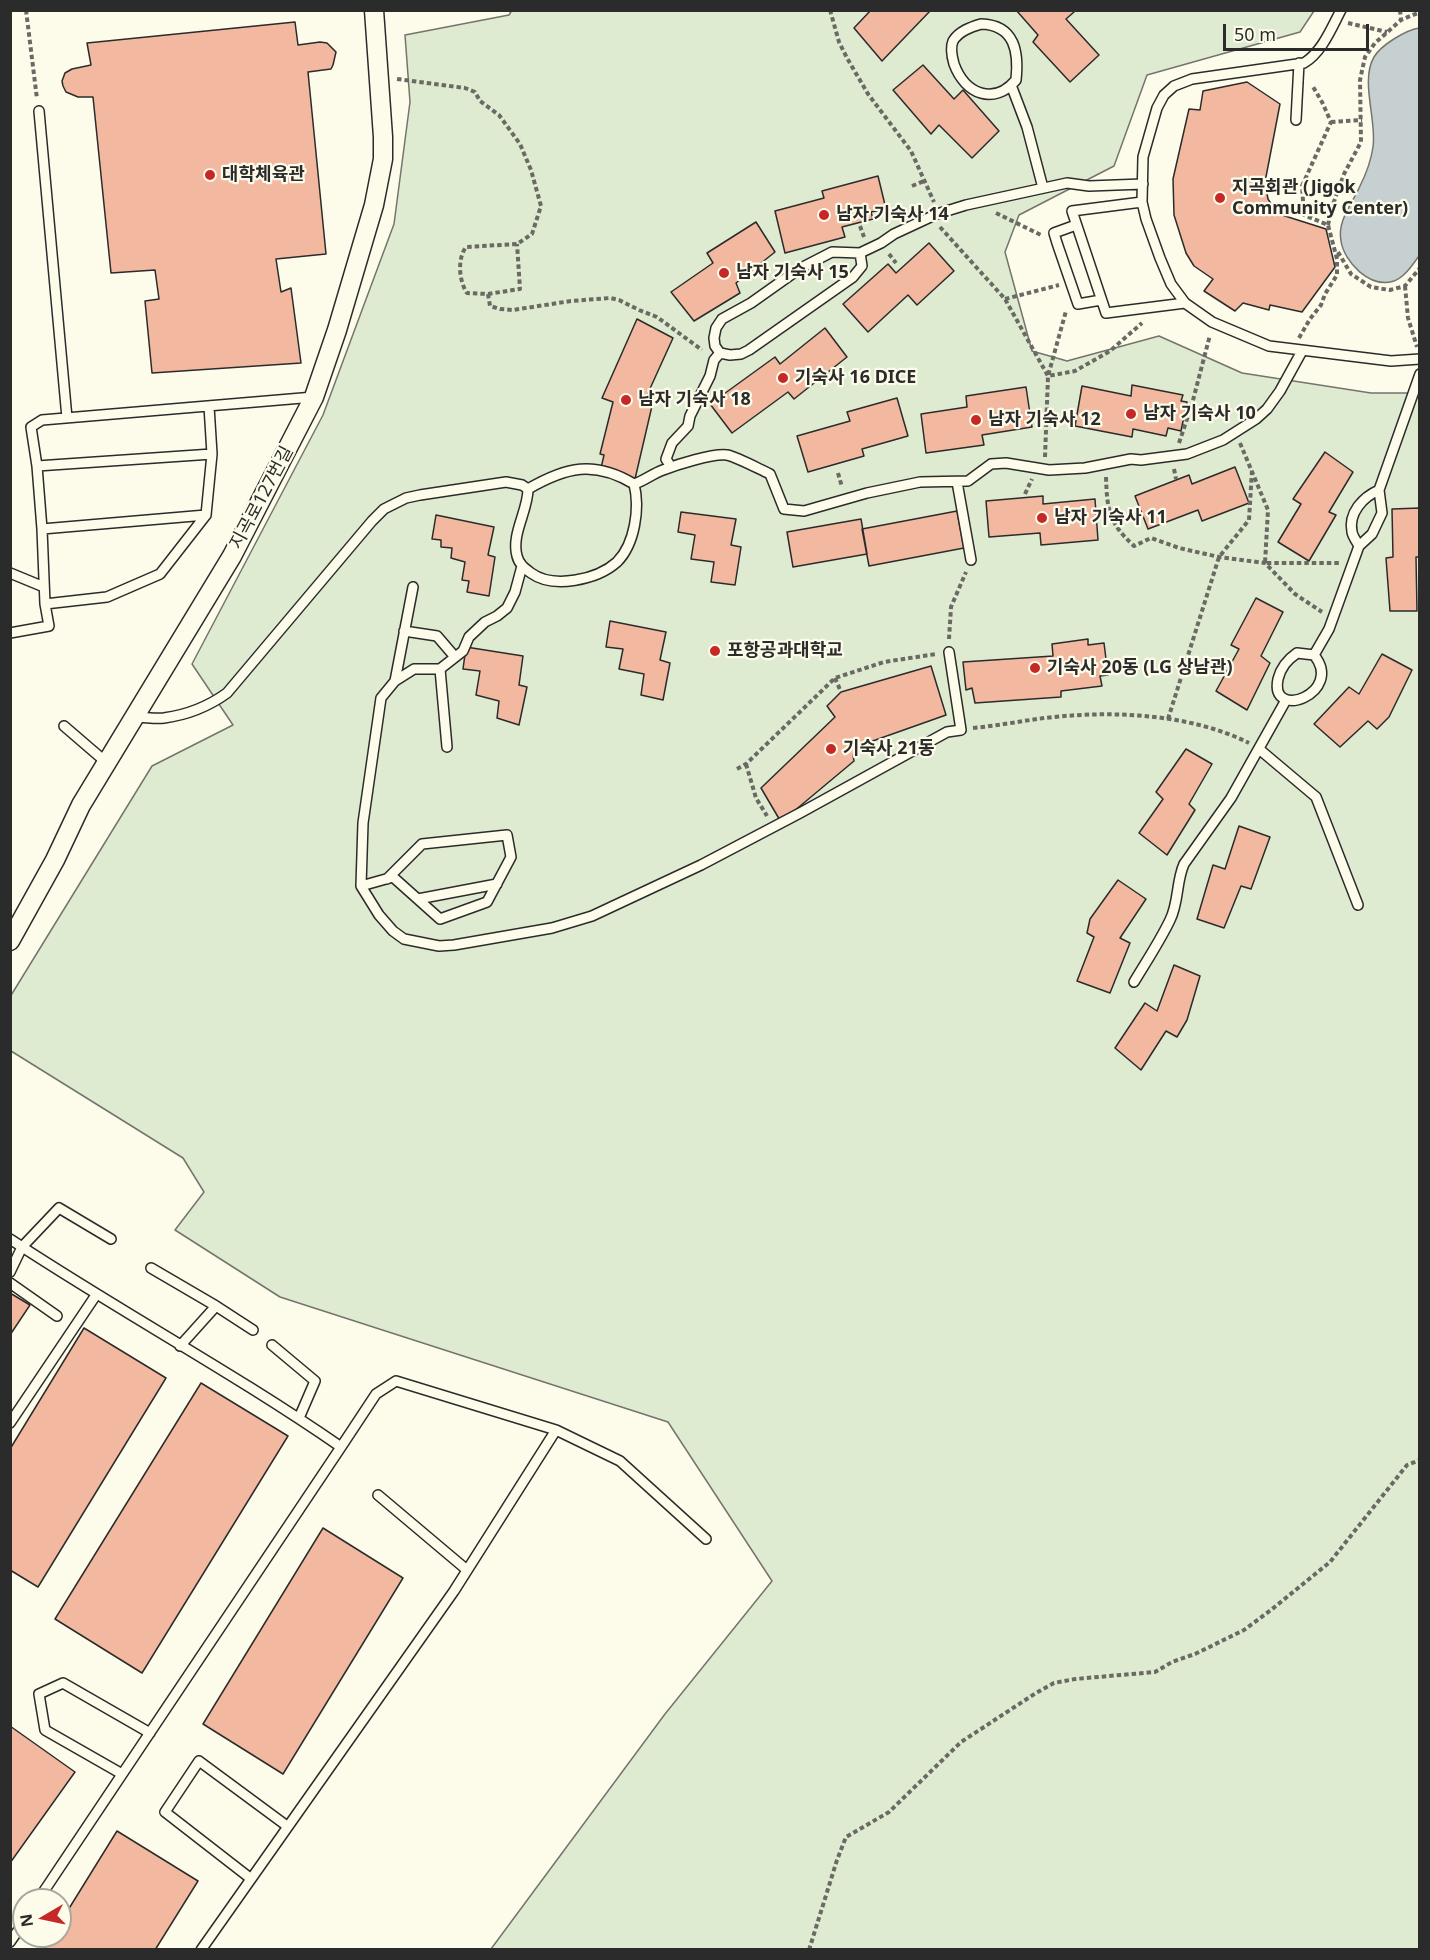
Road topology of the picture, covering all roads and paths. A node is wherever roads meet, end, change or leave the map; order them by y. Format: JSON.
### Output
{"nodes":[{"id":1,"x":26,"y":10,"type":"edge"},
{"id":2,"x":374,"y":10,"type":"edge"},
{"id":3,"x":830,"y":10,"type":"edge"},
{"id":4,"x":1341,"y":10,"type":"edge"},
{"id":5,"x":1400,"y":10,"type":"edge"},
{"id":6,"x":1419,"y":12,"type":"edge"},
{"id":7,"x":1401,"y":20,"type":"junction"},
{"id":8,"x":1336,"y":21,"type":"junction"},
{"id":9,"x":1388,"y":32,"type":"junction"},
{"id":10,"x":1299,"y":63,"type":"junction"},
{"id":11,"x":379,"y":75,"type":"junction"},
{"id":12,"x":1011,"y":85,"type":"junction"},
{"id":13,"x":39,"y":111,"type":"joint"},
{"id":14,"x":1296,"y":120,"type":"dead end"},
{"id":15,"x":1362,"y":120,"type":"junction"},
{"id":16,"x":1331,"y":122,"type":"junction"},
{"id":17,"x":924,"y":181,"type":"junction"},
{"id":18,"x":1143,"y":184,"type":"junction"},
{"id":19,"x":912,"y":186,"type":"dead end"},
{"id":20,"x":1044,"y":188,"type":"junction"},
{"id":21,"x":1142,"y":202,"type":"junction"},
{"id":22,"x":977,"y":203,"type":"junction"},
{"id":23,"x":936,"y":215,"type":"junction"},
{"id":24,"x":1076,"y":225,"type":"junction"},
{"id":25,"x":1328,"y":225,"type":"junction"},
{"id":26,"x":1057,"y":243,"type":"junction"},
{"id":27,"x":517,"y":244,"type":"junction"},
{"id":28,"x":1335,"y":246,"type":"junction"},
{"id":29,"x":860,"y":253,"type":"junction"},
{"id":30,"x":1419,"y":268,"type":"edge"},
{"id":31,"x":1071,"y":285,"type":"junction"},
{"id":32,"x":1405,"y":286,"type":"junction"},
{"id":33,"x":488,"y":294,"type":"junction"},
{"id":34,"x":1005,"y":299,"type":"junction"},
{"id":35,"x":1101,"y":300,"type":"junction"},
{"id":36,"x":1185,"y":303,"type":"junction"},
{"id":37,"x":1161,"y":306,"type":"junction"},
{"id":38,"x":1310,"y":319,"type":"dead end"},
{"id":39,"x":1212,"y":322,"type":"junction"},
{"id":40,"x":1302,"y":351,"type":"junction"},
{"id":41,"x":717,"y":356,"type":"junction"},
{"id":42,"x":1419,"y":358,"type":"edge"},
{"id":43,"x":1419,"y":374,"type":"edge"},
{"id":44,"x":1048,"y":376,"type":"junction"},
{"id":45,"x":314,"y":396,"type":"junction"},
{"id":46,"x":208,"y":406,"type":"junction"},
{"id":47,"x":67,"y":418,"type":"junction"},
{"id":48,"x":1236,"y":433,"type":"junction"},
{"id":49,"x":212,"y":454,"type":"junction"},
{"id":50,"x":1164,"y":457,"type":"junction"},
{"id":51,"x":1106,"y":464,"type":"junction"},
{"id":52,"x":37,"y":466,"type":"junction"},
{"id":53,"x":671,"y":467,"type":"junction"},
{"id":54,"x":1044,"y":469,"type":"junction"},
{"id":55,"x":1252,"y":470,"type":"junction"},
{"id":56,"x":957,"y":482,"type":"junction"},
{"id":57,"x":634,"y":484,"type":"junction"},
{"id":58,"x":528,"y":489,"type":"junction"},
{"id":59,"x":1379,"y":490,"type":"junction"},
{"id":60,"x":206,"y":515,"type":"junction"},
{"id":61,"x":42,"y":530,"type":"junction"},
{"id":62,"x":1359,"y":546,"type":"junction"},
{"id":63,"x":1219,"y":557,"type":"junction"},
{"id":64,"x":970,"y":560,"type":"joint"},
{"id":65,"x":1265,"y":562,"type":"junction"},
{"id":66,"x":1353,"y":563,"type":"junction"},
{"id":67,"x":522,"y":566,"type":"junction"},
{"id":68,"x":10,"y":573,"type":"edge"},
{"id":69,"x":412,"y":587,"type":"dead end"},
{"id":70,"x":44,"y":588,"type":"junction"},
{"id":71,"x":45,"y":604,"type":"junction"},
{"id":72,"x":1332,"y":620,"type":"junction"},
{"id":73,"x":404,"y":631,"type":"junction"},
{"id":74,"x":10,"y":633,"type":"edge"},
{"id":75,"x":949,"y":652,"type":"junction"},
{"id":76,"x":1314,"y":655,"type":"junction"},
{"id":77,"x":455,"y":657,"type":"junction"},
{"id":78,"x":440,"y":669,"type":"junction"},
{"id":79,"x":836,"y":678,"type":"junction"},
{"id":80,"x":395,"y":681,"type":"junction"},
{"id":81,"x":841,"y":692,"type":"dead end"},
{"id":82,"x":1286,"y":700,"type":"junction"},
{"id":83,"x":135,"y":717,"type":"junction"},
{"id":84,"x":1168,"y":719,"type":"junction"},
{"id":85,"x":64,"y":726,"type":"dead end"},
{"id":86,"x":960,"y":730,"type":"junction"},
{"id":87,"x":447,"y":747,"type":"dead end"},
{"id":88,"x":1259,"y":749,"type":"junction"},
{"id":89,"x":107,"y":763,"type":"junction"},
{"id":90,"x":746,"y":764,"type":"junction"},
{"id":91,"x":737,"y":769,"type":"dead end"},
{"id":92,"x":774,"y":827,"type":"junction"},
{"id":93,"x":387,"y":879,"type":"junction"},
{"id":94,"x":497,"y":884,"type":"junction"},
{"id":95,"x":361,"y":886,"type":"junction"},
{"id":96,"x":418,"y":899,"type":"junction"},
{"id":97,"x":1358,"y":905,"type":"dead end"},
{"id":98,"x":10,"y":941,"type":"edge"},
{"id":99,"x":1134,"y":982,"type":"dead end"},
{"id":100,"x":10,"y":1239,"type":"edge"},
{"id":101,"x":111,"y":1239,"type":"dead end"},
{"id":102,"x":22,"y":1247,"type":"junction"},
{"id":103,"x":151,"y":1268,"type":"dead end"},
{"id":104,"x":10,"y":1272,"type":"edge"},
{"id":105,"x":10,"y":1283,"type":"edge"},
{"id":106,"x":96,"y":1295,"type":"junction"},
{"id":107,"x":216,"y":1306,"type":"junction"},
{"id":108,"x":57,"y":1316,"type":"dead end"},
{"id":109,"x":253,"y":1330,"type":"dead end"},
{"id":110,"x":272,"y":1345,"type":"dead end"},
{"id":111,"x":180,"y":1346,"type":"junction"},
{"id":112,"x":299,"y":1418,"type":"junction"},
{"id":113,"x":10,"y":1423,"type":"edge"},
{"id":114,"x":556,"y":1430,"type":"junction"},
{"id":115,"x":341,"y":1447,"type":"junction"},
{"id":116,"x":1419,"y":1460,"type":"edge"},
{"id":117,"x":378,"y":1495,"type":"dead end"},
{"id":118,"x":706,"y":1539,"type":"dead end"},
{"id":119,"x":467,"y":1570,"type":"junction"},
{"id":120,"x":150,"y":1732,"type":"junction"},
{"id":121,"x":122,"y":1774,"type":"junction"},
{"id":122,"x":286,"y":1826,"type":"junction"},
{"id":123,"x":250,"y":1878,"type":"junction"},
{"id":124,"x":46,"y":1888,"type":"edge"},
{"id":125,"x":201,"y":1950,"type":"edge"},
{"id":126,"x":809,"y":1950,"type":"edge"}],
"edges":[{"from":1,"to":13,"type":"path"},
{"from":2,"to":11,"type":"street","name":"지곡로127번길"},
{"from":3,"to":17,"type":"path"},
{"from":4,"to":8,"type":"lane"},
{"from":5,"to":7,"type":"path"},
{"from":6,"to":7,"type":"path"},
{"from":7,"to":9,"type":"path"},
{"from":8,"to":9,"type":"path"},
{"from":8,"to":10,"type":"lane"},
{"from":9,"to":15,"type":"path"},
{"from":10,"to":14,"type":"lane"},
{"from":10,"to":16,"type":"path"},
{"from":10,"to":18,"type":"lane"},
{"from":11,"to":27,"type":"path"},
{"from":11,"to":45,"type":"street","name":"지곡로127번길"},
{"from":12,"to":12,"type":"lane"},
{"from":12,"to":20,"type":"lane"},
{"from":13,"to":47,"type":"lane"},
{"from":15,"to":16,"type":"path"},
{"from":15,"to":25,"type":"path"},
{"from":16,"to":25,"type":"path"},
{"from":17,"to":19,"type":"path"},
{"from":17,"to":23,"type":"path"},
{"from":18,"to":20,"type":"lane"},
{"from":18,"to":21,"type":"lane"},
{"from":20,"to":22,"type":"lane"},
{"from":21,"to":24,"type":"lane"},
{"from":21,"to":36,"type":"lane"},
{"from":22,"to":23,"type":"lane"},
{"from":22,"to":26,"type":"path"},
{"from":23,"to":29,"type":"lane"},
{"from":23,"to":34,"type":"path"},
{"from":24,"to":26,"type":"lane"},
{"from":24,"to":35,"type":"lane"},
{"from":25,"to":28,"type":"path"},
{"from":26,"to":31,"type":"lane"},
{"from":27,"to":33,"type":"path"},
{"from":27,"to":33,"type":"path"},
{"from":28,"to":32,"type":"path"},
{"from":28,"to":38,"type":"path"},
{"from":29,"to":41,"type":"lane"},
{"from":29,"to":41,"type":"lane"},
{"from":30,"to":32,"type":"path"},
{"from":31,"to":34,"type":"path"},
{"from":31,"to":35,"type":"lane"},
{"from":31,"to":44,"type":"path"},
{"from":32,"to":42,"type":"path"},
{"from":33,"to":41,"type":"path"},
{"from":34,"to":44,"type":"path"},
{"from":35,"to":37,"type":"lane"},
{"from":36,"to":37,"type":"lane"},
{"from":36,"to":39,"type":"lane"},
{"from":37,"to":44,"type":"path"},
{"from":39,"to":40,"type":"lane"},
{"from":39,"to":50,"type":"path"},
{"from":40,"to":42,"type":"lane"},
{"from":40,"to":48,"type":"lane"},
{"from":41,"to":53,"type":"lane"},
{"from":43,"to":59,"type":"lane"},
{"from":44,"to":54,"type":"path"},
{"from":45,"to":46,"type":"lane"},
{"from":45,"to":83,"type":"street","name":"지곡로127번길"},
{"from":46,"to":47,"type":"lane"},
{"from":46,"to":49,"type":"lane"},
{"from":47,"to":52,"type":"lane"},
{"from":48,"to":50,"type":"lane"},
{"from":48,"to":55,"type":"path"},
{"from":49,"to":52,"type":"lane"},
{"from":49,"to":60,"type":"lane"},
{"from":50,"to":51,"type":"lane"},
{"from":51,"to":54,"type":"lane"},
{"from":51,"to":63,"type":"path"},
{"from":52,"to":61,"type":"lane"},
{"from":53,"to":56,"type":"lane"},
{"from":53,"to":57,"type":"lane"},
{"from":54,"to":56,"type":"lane"},
{"from":55,"to":63,"type":"path"},
{"from":55,"to":65,"type":"path"},
{"from":56,"to":64,"type":"lane"},
{"from":57,"to":58,"type":"lane"},
{"from":57,"to":67,"type":"lane"},
{"from":58,"to":67,"type":"lane"},
{"from":58,"to":83,"type":"lane"},
{"from":59,"to":62,"type":"lane"},
{"from":59,"to":62,"type":"lane"},
{"from":60,"to":61,"type":"lane"},
{"from":60,"to":71,"type":"lane"},
{"from":61,"to":70,"type":"lane"},
{"from":62,"to":66,"type":"lane"},
{"from":63,"to":65,"type":"path"},
{"from":63,"to":84,"type":"path"},
{"from":64,"to":75,"type":"path"},
{"from":65,"to":66,"type":"path"},
{"from":65,"to":72,"type":"path"},
{"from":66,"to":72,"type":"lane"},
{"from":67,"to":77,"type":"lane"},
{"from":68,"to":70,"type":"lane"},
{"from":69,"to":73,"type":"lane"},
{"from":70,"to":71,"type":"lane"},
{"from":71,"to":74,"type":"lane"},
{"from":72,"to":76,"type":"lane"},
{"from":73,"to":77,"type":"lane"},
{"from":73,"to":80,"type":"lane"},
{"from":75,"to":79,"type":"path"},
{"from":75,"to":86,"type":"lane"},
{"from":76,"to":82,"type":"lane"},
{"from":76,"to":82,"type":"lane"},
{"from":77,"to":78,"type":"lane"},
{"from":78,"to":80,"type":"lane"},
{"from":78,"to":87,"type":"lane"},
{"from":79,"to":81,"type":"path"},
{"from":79,"to":90,"type":"path"},
{"from":80,"to":95,"type":"lane"},
{"from":82,"to":88,"type":"lane"},
{"from":83,"to":89,"type":"street","name":"지곡로127번길"},
{"from":84,"to":86,"type":"path"},
{"from":84,"to":88,"type":"path"},
{"from":85,"to":89,"type":"lane"},
{"from":86,"to":92,"type":"lane"},
{"from":88,"to":97,"type":"lane"},
{"from":88,"to":99,"type":"lane"},
{"from":89,"to":98,"type":"street","name":"지곡로127번길"},
{"from":90,"to":91,"type":"path"},
{"from":90,"to":92,"type":"path"},
{"from":92,"to":95,"type":"lane"},
{"from":93,"to":94,"type":"lane"},
{"from":93,"to":95,"type":"lane"},
{"from":93,"to":96,"type":"lane"},
{"from":94,"to":96,"type":"lane"},
{"from":94,"to":96,"type":"lane"},
{"from":100,"to":102,"type":"lane"},
{"from":101,"to":102,"type":"lane"},
{"from":102,"to":104,"type":"lane"},
{"from":102,"to":106,"type":"lane"},
{"from":103,"to":107,"type":"lane"},
{"from":105,"to":108,"type":"lane"},
{"from":106,"to":111,"type":"lane"},
{"from":106,"to":113,"type":"lane"},
{"from":107,"to":109,"type":"lane"},
{"from":107,"to":111,"type":"lane"},
{"from":110,"to":112,"type":"lane"},
{"from":111,"to":112,"type":"lane"},
{"from":112,"to":115,"type":"lane"},
{"from":114,"to":115,"type":"lane"},
{"from":114,"to":118,"type":"lane"},
{"from":114,"to":119,"type":"lane"},
{"from":115,"to":120,"type":"lane"},
{"from":116,"to":126,"type":"path"},
{"from":117,"to":119,"type":"lane"},
{"from":119,"to":122,"type":"lane"},
{"from":120,"to":121,"type":"lane"},
{"from":120,"to":121,"type":"lane"},
{"from":121,"to":124,"type":"lane"},
{"from":122,"to":123,"type":"lane"},
{"from":122,"to":123,"type":"lane"},
{"from":123,"to":125,"type":"lane"}]}
